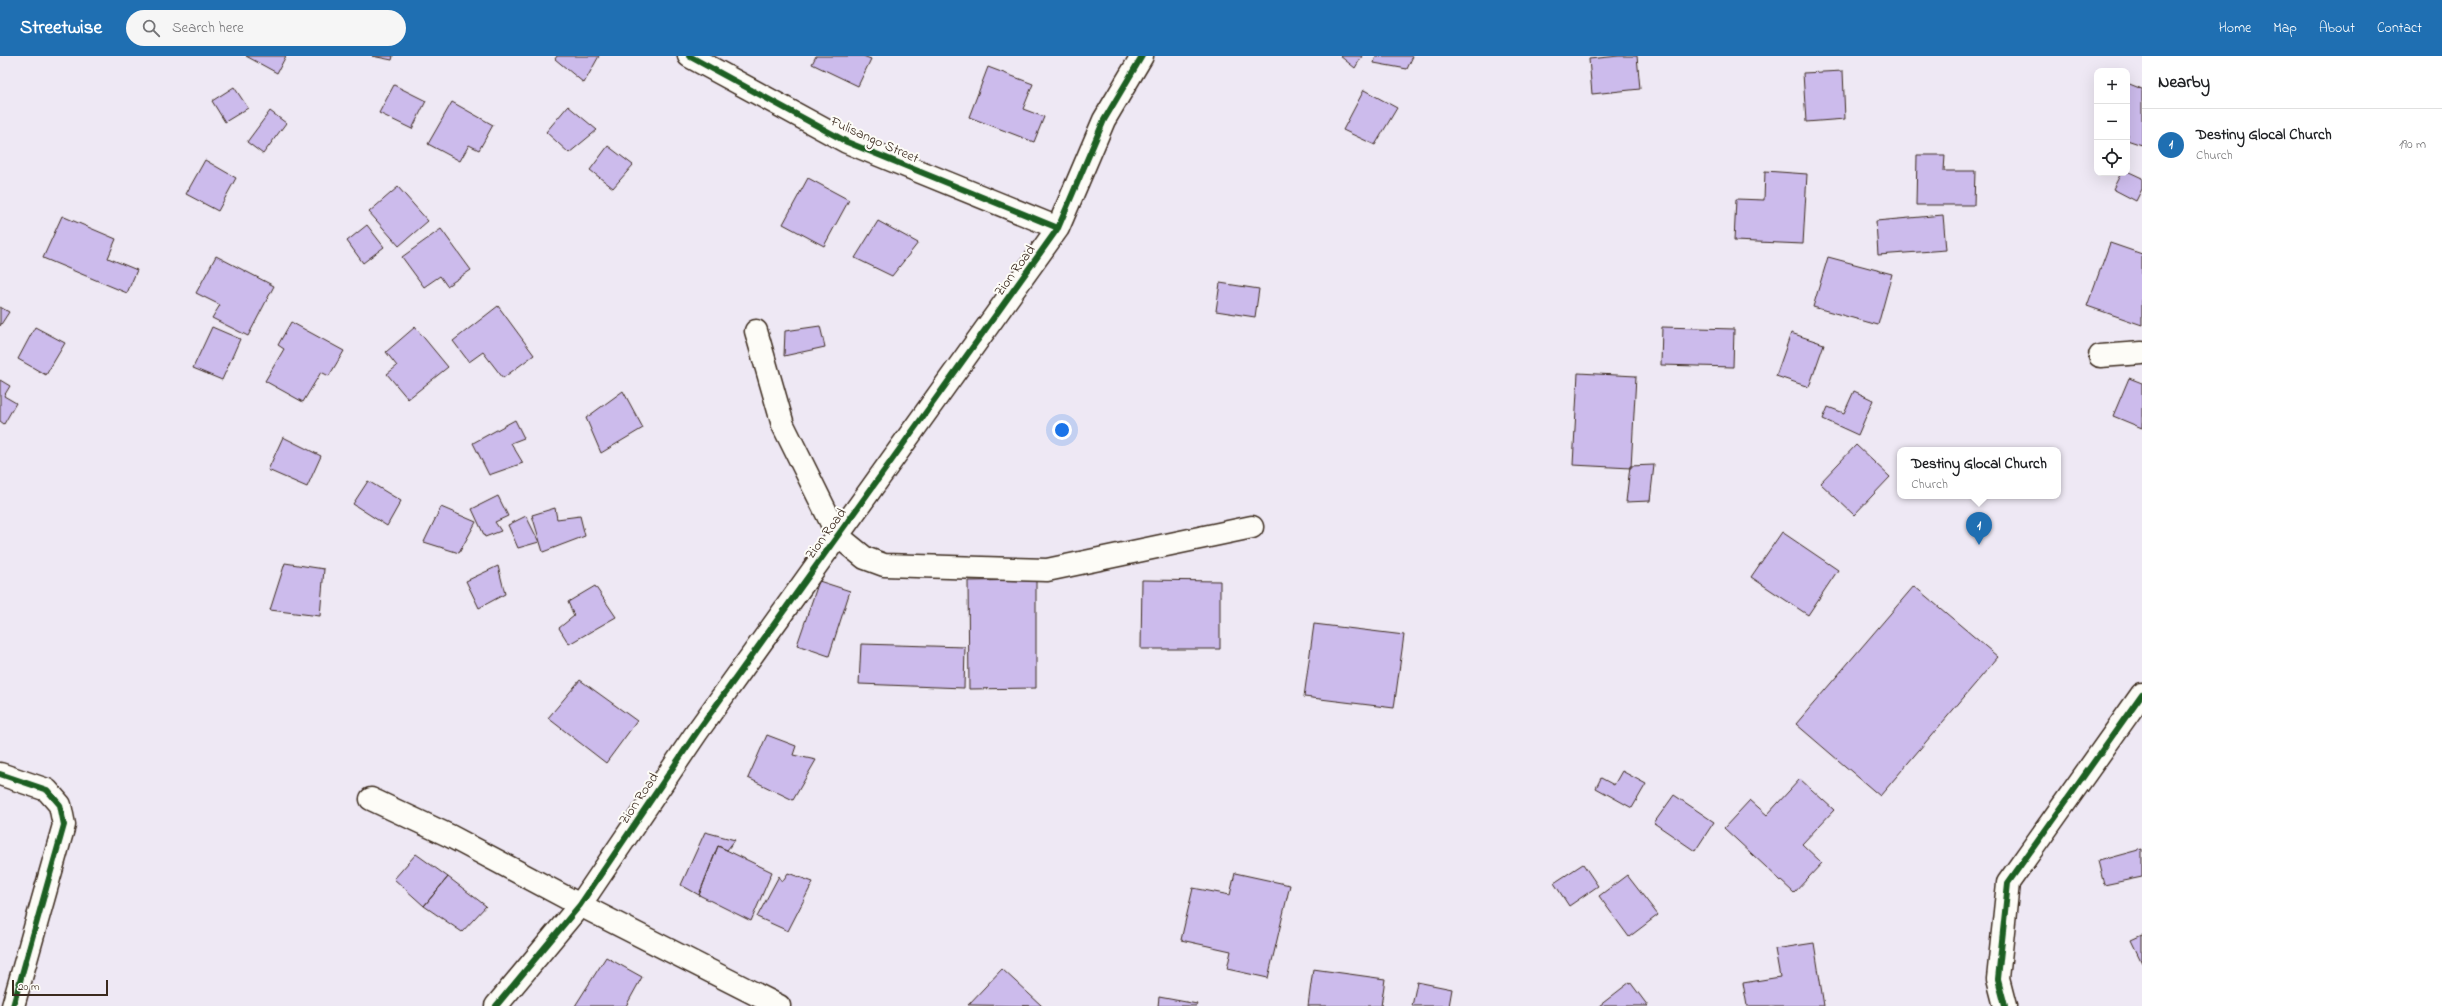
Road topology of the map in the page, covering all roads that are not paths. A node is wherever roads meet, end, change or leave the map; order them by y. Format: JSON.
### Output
{"nodes":[{"id":1,"x":689,"y":56,"type":"edge"},
{"id":2,"x":1142,"y":56,"type":"edge"},
{"id":3,"x":1058,"y":228,"type":"junction"},
{"id":4,"x":756,"y":332,"type":"dead end"},
{"id":5,"x":2142,"y":353,"type":"edge"},
{"id":6,"x":2100,"y":356,"type":"dead end"},
{"id":7,"x":1252,"y":528,"type":"dead end"},
{"id":8,"x":838,"y":536,"type":"junction"},
{"id":9,"x":2142,"y":694,"type":"edge"},
{"id":10,"x":0,"y":774,"type":"edge"},
{"id":11,"x":371,"y":799,"type":"dead end"},
{"id":12,"x":580,"y":905,"type":"junction"},
{"id":13,"x":13,"y":1006,"type":"edge"},
{"id":14,"x":496,"y":1006,"type":"edge"},
{"id":15,"x":779,"y":1006,"type":"edge"},
{"id":16,"x":2005,"y":1006,"type":"edge"}],
"edges":[{"from":1,"to":3,"type":"street","name":"Fulisango Street"},
{"from":2,"to":3,"type":"street","name":"Zion Road"},
{"from":3,"to":8,"type":"street","name":"Zion Road"},
{"from":4,"to":8,"type":"street"},
{"from":5,"to":6,"type":"street"},
{"from":7,"to":8,"type":"street"},
{"from":8,"to":12,"type":"street","name":"Zion Road"},
{"from":9,"to":16,"type":"street"},
{"from":10,"to":13,"type":"street"},
{"from":11,"to":12,"type":"street"},
{"from":12,"to":14,"type":"street","name":"Zion Road"},
{"from":12,"to":15,"type":"street"}]}
